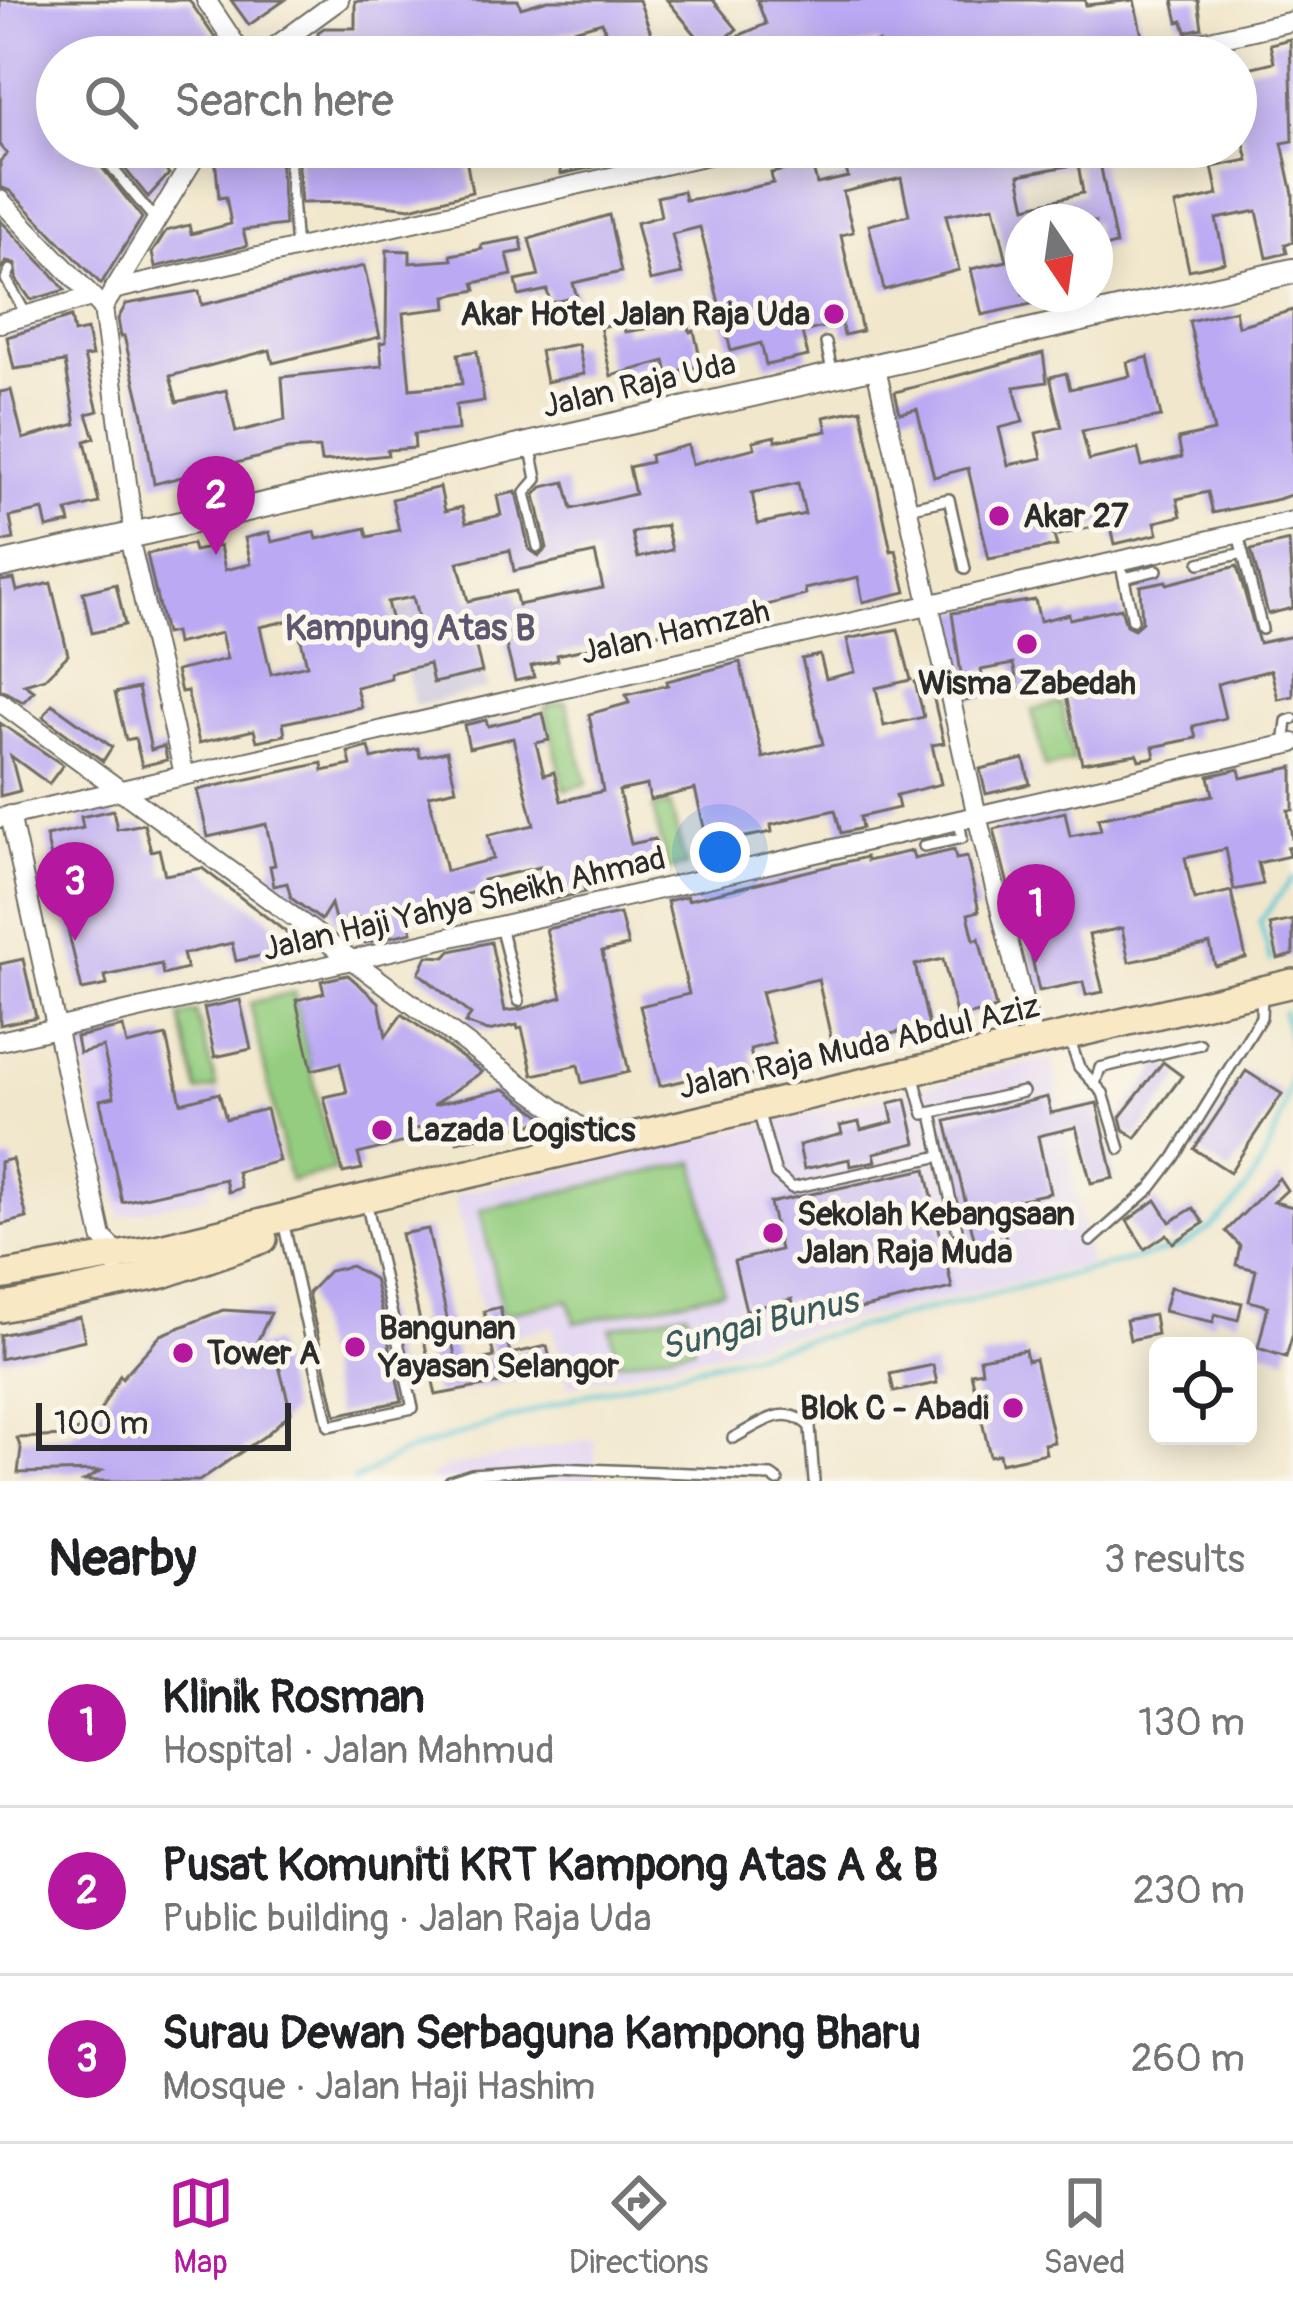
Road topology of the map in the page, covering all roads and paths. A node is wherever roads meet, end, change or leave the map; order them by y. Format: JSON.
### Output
{"nodes":[{"id":1,"x":206,"y":0,"type":"edge"},
{"id":2,"x":339,"y":0,"type":"edge"},
{"id":3,"x":1293,"y":21,"type":"edge"},
{"id":4,"x":230,"y":36,"type":"edge"},
{"id":5,"x":290,"y":36,"type":"edge"},
{"id":6,"x":1228,"y":36,"type":"edge"},
{"id":7,"x":112,"y":168,"type":"edge"},
{"id":8,"x":189,"y":168,"type":"edge"},
{"id":9,"x":290,"y":168,"type":"edge"},
{"id":10,"x":650,"y":168,"type":"edge"},
{"id":11,"x":0,"y":200,"type":"edge"},
{"id":12,"x":157,"y":222,"type":"junction"},
{"id":13,"x":296,"y":249,"type":"junction"},
{"id":14,"x":10,"y":270,"type":"dead end"},
{"id":15,"x":1293,"y":271,"type":"edge"},
{"id":16,"x":102,"y":299,"type":"junction"},
{"id":17,"x":27,"y":316,"type":"junction"},
{"id":18,"x":0,"y":323,"type":"edge"},
{"id":19,"x":826,"y":343,"type":"dead end"},
{"id":20,"x":875,"y":368,"type":"junction"},
{"id":21,"x":833,"y":376,"type":"junction"},
{"id":22,"x":529,"y":444,"type":"junction"},
{"id":23,"x":907,"y":508,"type":"junction"},
{"id":24,"x":1293,"y":521,"type":"edge"},
{"id":25,"x":133,"y":532,"type":"junction"},
{"id":26,"x":1241,"y":543,"type":"junction"},
{"id":27,"x":538,"y":548,"type":"dead end"},
{"id":28,"x":1201,"y":563,"type":"dead end"},
{"id":29,"x":0,"y":565,"type":"edge"},
{"id":30,"x":965,"y":569,"type":"dead end"},
{"id":31,"x":1122,"y":569,"type":"junction"},
{"id":32,"x":1157,"y":570,"type":"dead end"},
{"id":33,"x":929,"y":604,"type":"junction"},
{"id":34,"x":1133,"y":620,"type":"dead end"},
{"id":35,"x":1262,"y":629,"type":"dead end"},
{"id":36,"x":0,"y":702,"type":"edge"},
{"id":37,"x":1293,"y":719,"type":"edge"},
{"id":38,"x":1289,"y":744,"type":"edge"},
{"id":39,"x":184,"y":774,"type":"junction"},
{"id":40,"x":121,"y":790,"type":"junction"},
{"id":41,"x":5,"y":817,"type":"edge"},
{"id":42,"x":968,"y":818,"type":"junction"},
{"id":43,"x":500,"y":926,"type":"junction"},
{"id":44,"x":353,"y":961,"type":"junction"},
{"id":45,"x":1274,"y":988,"type":"edge"},
{"id":46,"x":519,"y":1001,"type":"dead end"},
{"id":47,"x":57,"y":1028,"type":"junction"},
{"id":48,"x":1069,"y":1036,"type":"junction"},
{"id":49,"x":0,"y":1041,"type":"edge"},
{"id":50,"x":1034,"y":1044,"type":"junction"},
{"id":51,"x":1200,"y":1044,"type":"dead end"},
{"id":52,"x":912,"y":1073,"type":"junction"},
{"id":53,"x":1096,"y":1081,"type":"junction"},
{"id":54,"x":1023,"y":1092,"type":"dead end"},
{"id":55,"x":758,"y":1108,"type":"junction"},
{"id":56,"x":932,"y":1114,"type":"junction"},
{"id":57,"x":603,"y":1144,"type":"junction"},
{"id":58,"x":1120,"y":1149,"type":"dead end"},
{"id":59,"x":940,"y":1156,"type":"junction"},
{"id":60,"x":366,"y":1198,"type":"junction"},
{"id":61,"x":293,"y":1221,"type":"junction"},
{"id":62,"x":957,"y":1229,"type":"dead end"},
{"id":63,"x":1091,"y":1240,"type":"dead end"},
{"id":64,"x":107,"y":1265,"type":"junction"},
{"id":65,"x":0,"y":1276,"type":"edge"},
{"id":66,"x":0,"y":1309,"type":"edge"},
{"id":67,"x":733,"y":1438,"type":"dead end"},
{"id":68,"x":450,"y":1481,"type":"edge"},
{"id":69,"x":778,"y":1481,"type":"edge"},
{"id":70,"x":814,"y":1481,"type":"edge"}],
"edges":[{"from":1,"to":4,"type":"street"},
{"from":2,"to":5,"type":"street"},
{"from":3,"to":6,"type":"street"},
{"from":7,"to":12,"type":"lane"},
{"from":8,"to":12,"type":"street"},
{"from":9,"to":13,"type":"lane"},
{"from":10,"to":13,"type":"street"},
{"from":11,"to":16,"type":"street"},
{"from":12,"to":16,"type":"street"},
{"from":13,"to":16,"type":"street"},
{"from":14,"to":17,"type":"lane"},
{"from":15,"to":20,"type":"street","name":"Jalan Raja Uda"},
{"from":16,"to":17,"type":"street"},
{"from":16,"to":25,"type":"street"},
{"from":17,"to":18,"type":"street"},
{"from":19,"to":21,"type":"lane"},
{"from":20,"to":21,"type":"street","name":"Jalan Raja Uda"},
{"from":20,"to":23,"type":"street"},
{"from":21,"to":22,"type":"street","name":"Jalan Raja Uda"},
{"from":22,"to":25,"type":"street","name":"Jalan Raja Uda"},
{"from":22,"to":27,"type":"lane"},
{"from":23,"to":30,"type":"lane"},
{"from":23,"to":33,"type":"street"},
{"from":24,"to":26,"type":"street","name":"Jalan Hamzah"},
{"from":25,"to":29,"type":"street","name":"Jalan Raja Uda"},
{"from":25,"to":39,"type":"street"},
{"from":26,"to":28,"type":"lane"},
{"from":26,"to":31,"type":"street","name":"Jalan Hamzah"},
{"from":26,"to":35,"type":"lane"},
{"from":31,"to":32,"type":"lane"},
{"from":31,"to":33,"type":"street","name":"Jalan Hamzah"},
{"from":31,"to":34,"type":"lane"},
{"from":33,"to":39,"type":"street","name":"Jalan Hamzah"},
{"from":33,"to":42,"type":"street"},
{"from":36,"to":40,"type":"street"},
{"from":37,"to":38,"type":"lane"},
{"from":38,"to":42,"type":"street","name":"Jalan Haji Yahya Sheikh Ahmad"},
{"from":39,"to":40,"type":"street","name":"Jalan Hamzah"},
{"from":40,"to":41,"type":"street","name":"Jalan Hamzah"},
{"from":40,"to":44,"type":"street"},
{"from":41,"to":47,"type":"street"},
{"from":42,"to":43,"type":"street","name":"Jalan Haji Yahya Sheikh Ahmad"},
{"from":42,"to":50,"type":"street"},
{"from":43,"to":44,"type":"street","name":"Jalan Haji Yahya Sheikh Ahmad"},
{"from":43,"to":46,"type":"lane"},
{"from":44,"to":47,"type":"street","name":"Jalan Haji Yahya Sheikh Ahmad"},
{"from":44,"to":57,"type":"street"},
{"from":45,"to":48,"type":"main road","name":"Jalan Raja Muda Abdul Aziz"},
{"from":45,"to":63,"type":"lane"},
{"from":47,"to":49,"type":"street","name":"Jalan Haji Yahya Sheikh Ahmad"},
{"from":47,"to":64,"type":"street"},
{"from":48,"to":50,"type":"main road","name":"Jalan Raja Muda Abdul Aziz"},
{"from":48,"to":53,"type":"lane"},
{"from":50,"to":52,"type":"main road","name":"Jalan Raja Muda Abdul Aziz"},
{"from":51,"to":53,"type":"lane"},
{"from":52,"to":55,"type":"main road","name":"Jalan Raja Muda Abdul Aziz"},
{"from":52,"to":56,"type":"lane"},
{"from":53,"to":58,"type":"lane"},
{"from":54,"to":56,"type":"lane"},
{"from":55,"to":57,"type":"main road","name":"Jalan Raja Muda Abdul Aziz"},
{"from":55,"to":59,"type":"lane"},
{"from":56,"to":59,"type":"lane"},
{"from":57,"to":60,"type":"main road","name":"Jalan Raja Muda Abdul Aziz"},
{"from":59,"to":62,"type":"lane"},
{"from":60,"to":61,"type":"main road","name":"Jalan Raja Muda Abdul Aziz"},
{"from":60,"to":61,"type":"lane"},
{"from":61,"to":64,"type":"main road","name":"Jalan Raja Muda Abdul Aziz"},
{"from":64,"to":65,"type":"main road","name":"Jalan Raja Muda Abdul Aziz"},
{"from":64,"to":66,"type":"main road","name":"Jalan Raja Muda Abdul Aziz"},
{"from":67,"to":70,"type":"lane"},
{"from":68,"to":69,"type":"lane"}]}
